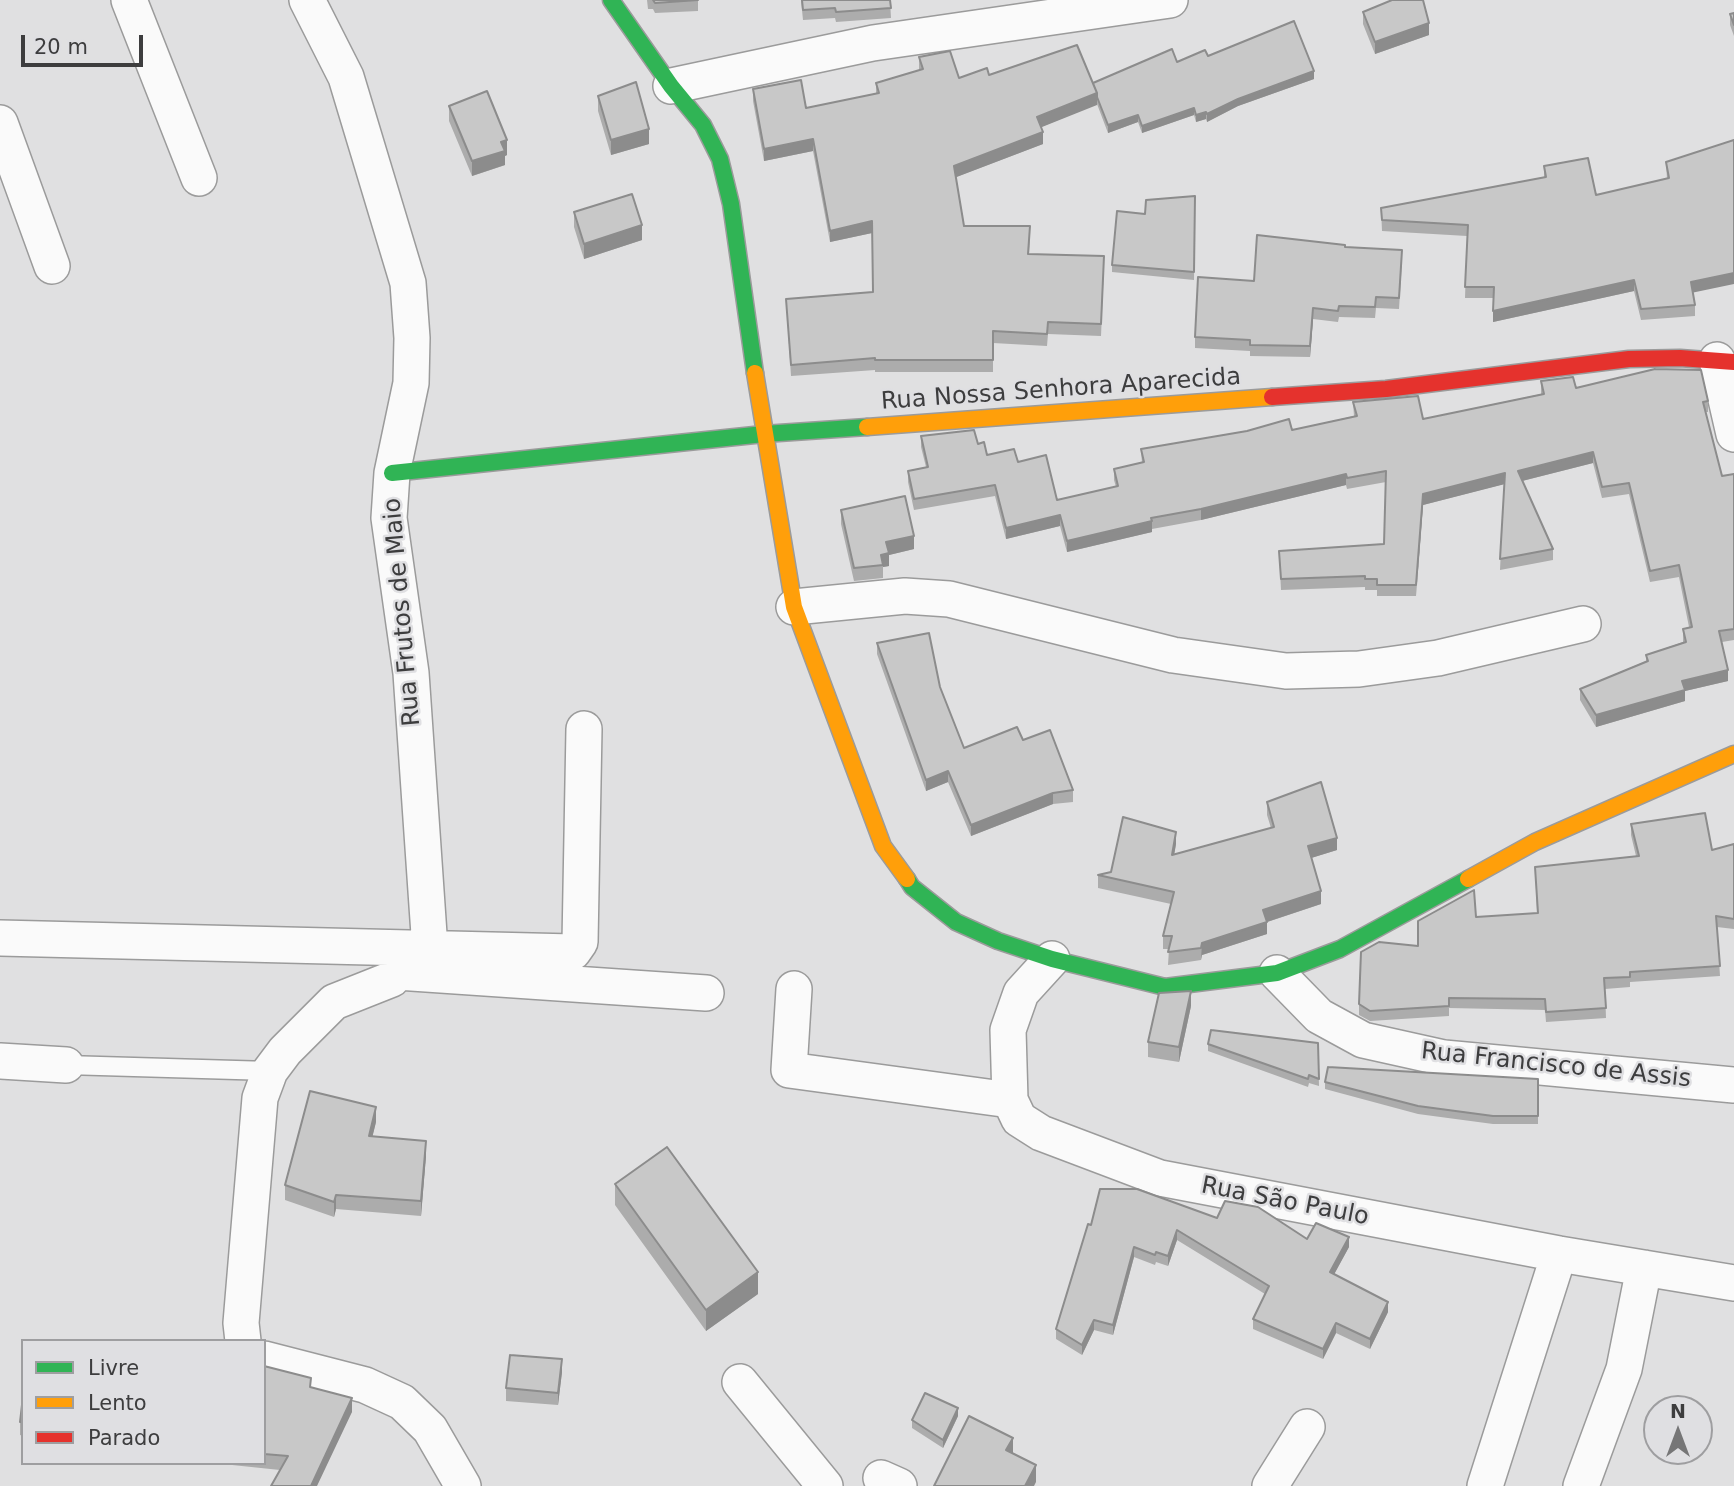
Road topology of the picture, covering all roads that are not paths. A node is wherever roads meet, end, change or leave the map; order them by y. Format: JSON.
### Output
{"nodes":[{"id":1,"x":129,"y":0,"type":"edge"},
{"id":2,"x":307,"y":0,"type":"edge"},
{"id":3,"x":611,"y":0,"type":"edge"},
{"id":4,"x":1170,"y":0,"type":"edge"},
{"id":5,"x":671,"y":86,"type":"junction"},
{"id":6,"x":0,"y":123,"type":"edge"},
{"id":7,"x":199,"y":178,"type":"dead end"},
{"id":8,"x":52,"y":266,"type":"dead end"},
{"id":9,"x":1726,"y":361,"type":"edge"},
{"id":10,"x":764,"y":434,"type":"junction"},
{"id":11,"x":1734,"y":434,"type":"edge"},
{"id":12,"x":392,"y":472,"type":"junction"},
{"id":13,"x":794,"y":607,"type":"junction"},
{"id":14,"x":1583,"y":624,"type":"dead end"},
{"id":15,"x":584,"y":729,"type":"dead end"},
{"id":16,"x":1734,"y":754,"type":"edge"},
{"id":17,"x":0,"y":938,"type":"edge"},
{"id":18,"x":410,"y":956,"type":"junction"},
{"id":19,"x":1052,"y":960,"type":"junction"},
{"id":20,"x":1277,"y":973,"type":"junction"},
{"id":21,"x":794,"y":989,"type":"dead end"},
{"id":22,"x":706,"y":993,"type":"dead end"},
{"id":23,"x":0,"y":1061,"type":"edge"},
{"id":24,"x":66,"y":1065,"type":"joint"},
{"id":25,"x":270,"y":1071,"type":"junction"},
{"id":26,"x":1734,"y":1085,"type":"edge"},
{"id":27,"x":1010,"y":1100,"type":"junction"},
{"id":28,"x":1559,"y":1254,"type":"junction"},
{"id":29,"x":1644,"y":1268,"type":"junction"},
{"id":30,"x":1734,"y":1283,"type":"edge"},
{"id":31,"x":243,"y":1339,"type":"edge"},
{"id":32,"x":266,"y":1360,"type":"edge"},
{"id":33,"x":740,"y":1382,"type":"dead end"},
{"id":34,"x":1307,"y":1427,"type":"dead end"},
{"id":35,"x":463,"y":1486,"type":"edge"},
{"id":36,"x":825,"y":1486,"type":"edge"},
{"id":37,"x":1270,"y":1486,"type":"edge"},
{"id":38,"x":1485,"y":1486,"type":"edge"},
{"id":39,"x":1581,"y":1486,"type":"edge"}],
"edges":[{"from":1,"to":7,"type":"street"},
{"from":2,"to":12,"type":"street","name":"Rua Frutos de Maio"},
{"from":3,"to":5,"type":"street"},
{"from":4,"to":5,"type":"street"},
{"from":5,"to":10,"type":"street"},
{"from":6,"to":8,"type":"street"},
{"from":9,"to":10,"type":"street","name":"Rua Nossa Senhora Aparecida"},
{"from":9,"to":11,"type":"street"},
{"from":10,"to":12,"type":"street","name":"Rua Nossa Senhora Aparecida"},
{"from":10,"to":13,"type":"street"},
{"from":12,"to":18,"type":"street","name":"Rua Frutos de Maio"},
{"from":13,"to":14,"type":"street"},
{"from":13,"to":19,"type":"street"},
{"from":15,"to":18,"type":"street"},
{"from":16,"to":20,"type":"street"},
{"from":17,"to":18,"type":"street"},
{"from":18,"to":22,"type":"street"},
{"from":18,"to":25,"type":"street"},
{"from":19,"to":20,"type":"street"},
{"from":19,"to":27,"type":"street"},
{"from":20,"to":26,"type":"street","name":"Rua Francisco de Assis"},
{"from":21,"to":27,"type":"street"},
{"from":23,"to":24,"type":"street"},
{"from":24,"to":25,"type":"lane"},
{"from":25,"to":31,"type":"street"},
{"from":27,"to":28,"type":"street","name":"Rua São Paulo"},
{"from":28,"to":29,"type":"street","name":"Rua São Paulo"},
{"from":28,"to":38,"type":"street"},
{"from":29,"to":30,"type":"street","name":"Rua São Paulo"},
{"from":29,"to":39,"type":"street"},
{"from":32,"to":35,"type":"street"},
{"from":33,"to":36,"type":"street"},
{"from":34,"to":37,"type":"street"}]}
